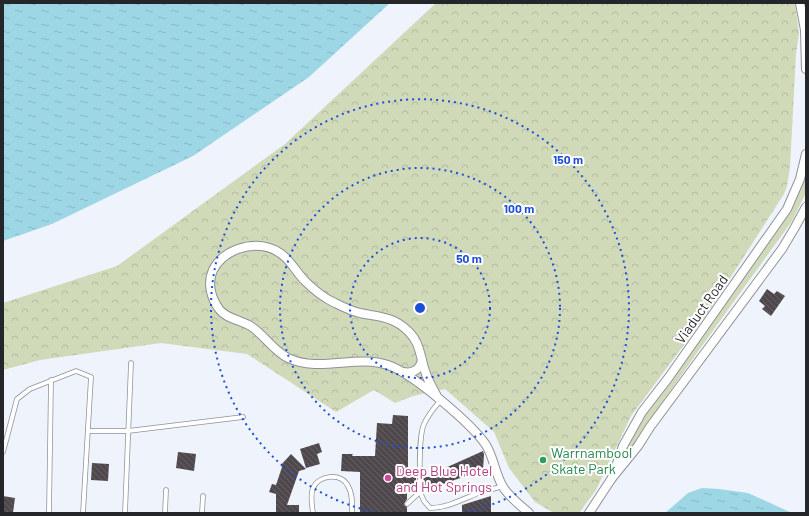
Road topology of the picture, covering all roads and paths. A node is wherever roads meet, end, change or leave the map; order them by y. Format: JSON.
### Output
{"nodes":[{"id":1,"x":800,"y":3,"type":"edge"},
{"id":2,"x":806,"y":69,"type":"edge"},
{"id":3,"x":806,"y":154,"type":"edge"},
{"id":4,"x":806,"y":206,"type":"edge"},
{"id":5,"x":422,"y":359,"type":"junction"},
{"id":6,"x":131,"y":363,"type":"dead end"},
{"id":7,"x":400,"y":371,"type":"junction"},
{"id":8,"x":51,"y":380,"type":"junction"},
{"id":9,"x":439,"y":399,"type":"junction"},
{"id":10,"x":243,"y":417,"type":"dead end"},
{"id":11,"x":88,"y":431,"type":"junction"},
{"id":12,"x":128,"y":431,"type":"junction"},
{"id":13,"x":3,"y":452,"type":"edge"},
{"id":14,"x":612,"y":478,"type":"junction"},
{"id":15,"x":502,"y":486,"type":"junction"},
{"id":16,"x":166,"y":490,"type":"dead end"},
{"id":17,"x":420,"y":492,"type":"junction"},
{"id":18,"x":203,"y":496,"type":"dead end"},
{"id":19,"x":407,"y":504,"type":"dead end"},
{"id":20,"x":49,"y":513,"type":"edge"},
{"id":21,"x":82,"y":513,"type":"edge"},
{"id":22,"x":125,"y":513,"type":"edge"},
{"id":23,"x":165,"y":513,"type":"edge"},
{"id":24,"x":202,"y":513,"type":"edge"},
{"id":25,"x":313,"y":513,"type":"edge"},
{"id":26,"x":352,"y":513,"type":"edge"},
{"id":27,"x":529,"y":513,"type":"edge"},
{"id":28,"x":588,"y":513,"type":"edge"}],
"edges":[{"from":1,"to":2,"type":"street"},
{"from":3,"to":14,"type":"street","name":"Viaduct Road"},
{"from":4,"to":14,"type":"street","name":"Viaduct Road"},
{"from":5,"to":7,"type":"street"},
{"from":5,"to":7,"type":"street"},
{"from":5,"to":9,"type":"street"},
{"from":6,"to":12,"type":"lane"},
{"from":7,"to":9,"type":"street"},
{"from":8,"to":11,"type":"lane"},
{"from":8,"to":13,"type":"lane"},
{"from":8,"to":20,"type":"lane"},
{"from":9,"to":15,"type":"street"},
{"from":9,"to":17,"type":"lane"},
{"from":10,"to":12,"type":"lane"},
{"from":11,"to":12,"type":"lane"},
{"from":11,"to":21,"type":"lane"},
{"from":12,"to":22,"type":"lane"},
{"from":14,"to":28,"type":"street","name":"Viaduct Road"},
{"from":15,"to":17,"type":"lane"},
{"from":15,"to":27,"type":"street"},
{"from":16,"to":23,"type":"lane"},
{"from":17,"to":19,"type":"lane"},
{"from":18,"to":24,"type":"lane"},
{"from":25,"to":26,"type":"lane"}]}
